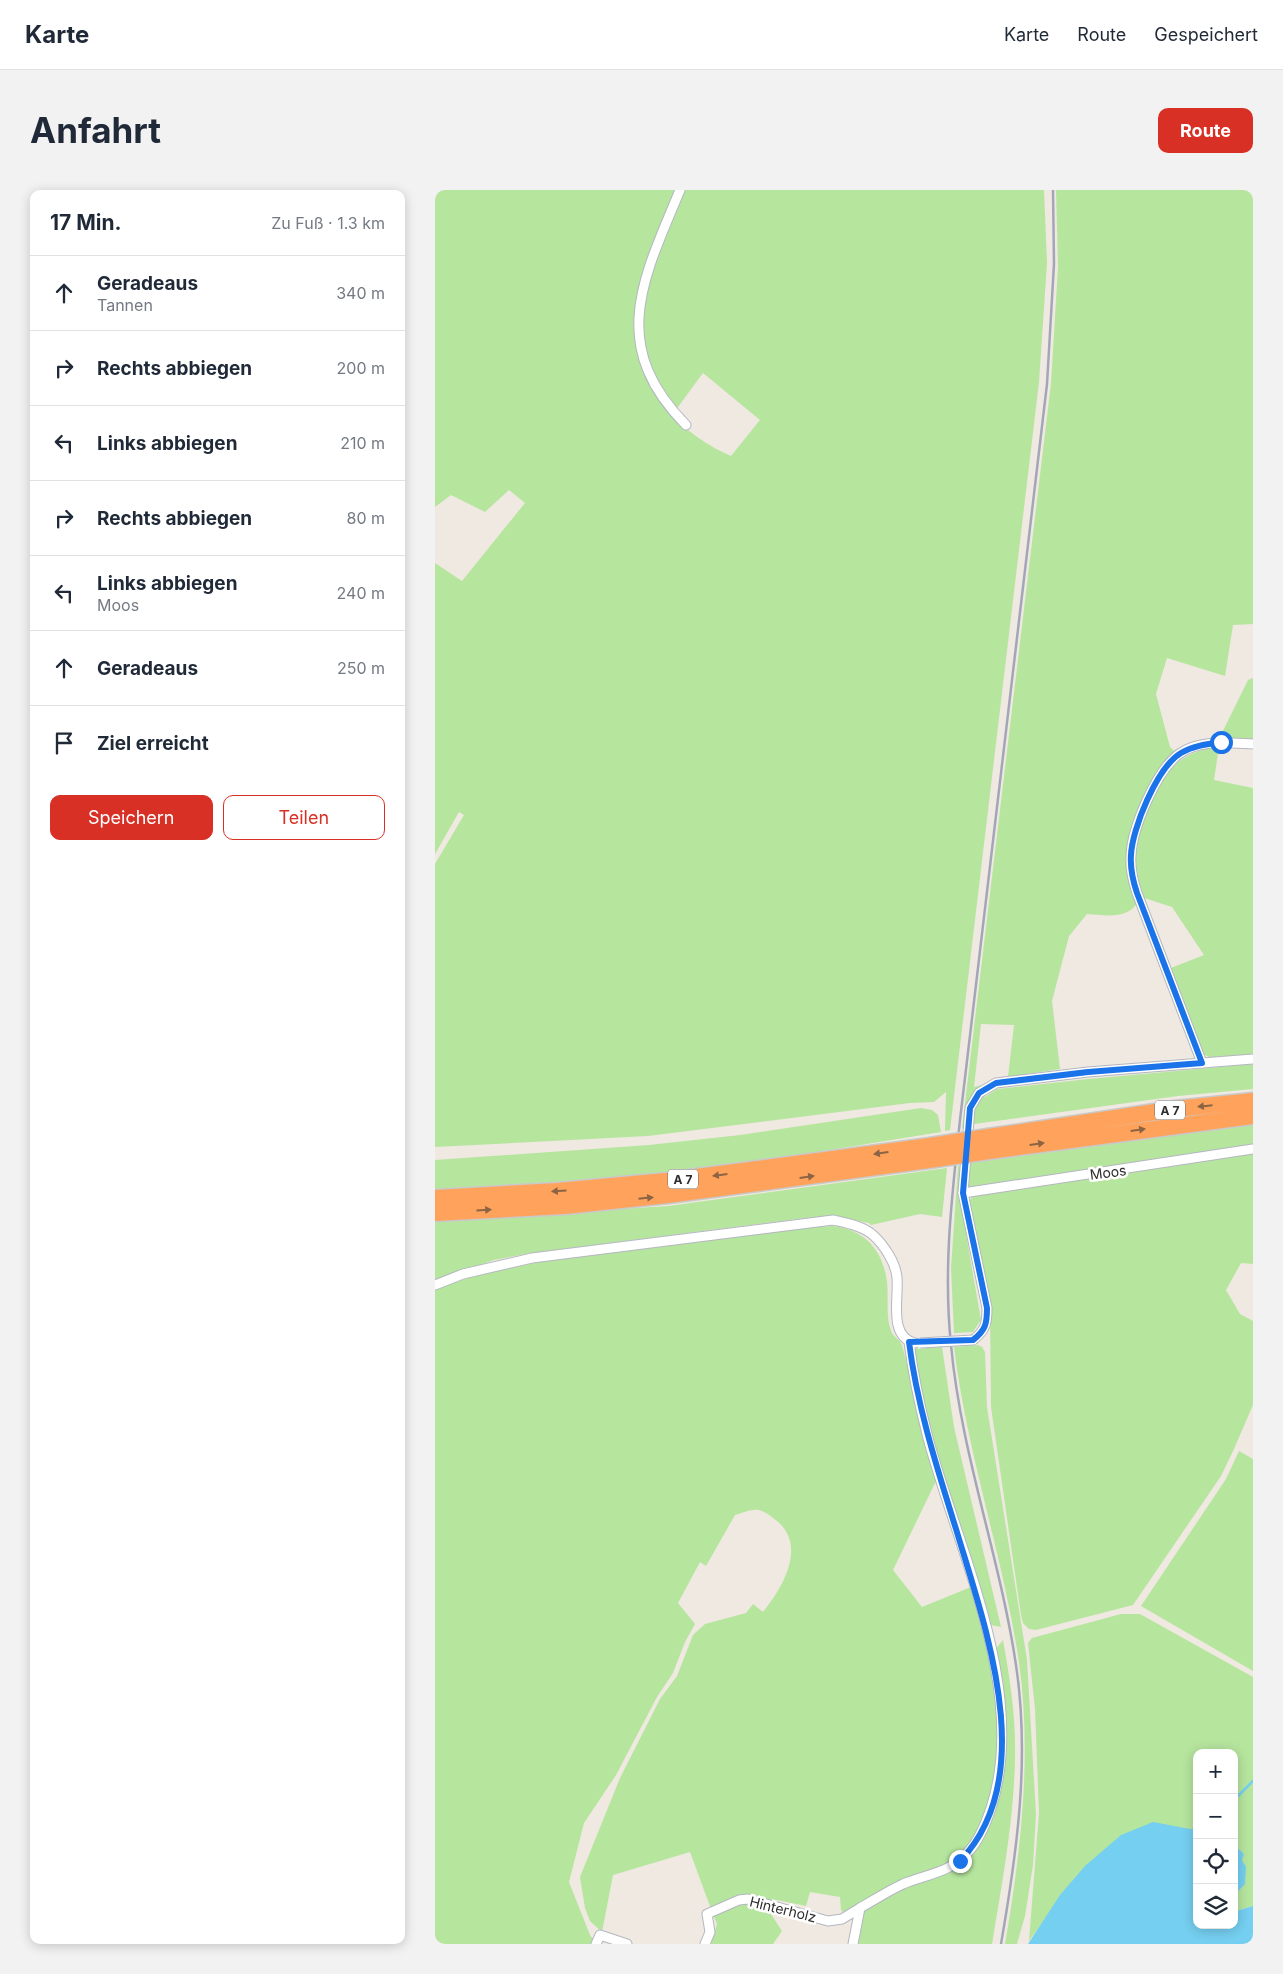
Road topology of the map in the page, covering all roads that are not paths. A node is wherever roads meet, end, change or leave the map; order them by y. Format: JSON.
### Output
{"nodes":[{"id":1,"x":680,"y":190,"type":"edge"},
{"id":2,"x":686,"y":425,"type":"dead end"},
{"id":3,"x":1253,"y":744,"type":"edge"},
{"id":4,"x":1253,"y":1059,"type":"edge"},
{"id":5,"x":1202,"y":1063,"type":"junction"},
{"id":6,"x":1253,"y":1101,"type":"edge"},
{"id":7,"x":1253,"y":1116,"type":"edge"},
{"id":8,"x":989,"y":1144,"type":"junction"},
{"id":9,"x":1253,"y":1149,"type":"edge"},
{"id":10,"x":929,"y":1153,"type":"junction"},
{"id":11,"x":963,"y":1193,"type":"junction"},
{"id":12,"x":435,"y":1198,"type":"edge"},
{"id":13,"x":435,"y":1212,"type":"edge"},
{"id":14,"x":435,"y":1285,"type":"edge"},
{"id":15,"x":909,"y":1342,"type":"junction"},
{"id":16,"x":860,"y":1908,"type":"junction"},
{"id":17,"x":596,"y":1944,"type":"edge"},
{"id":18,"x":627,"y":1944,"type":"edge"},
{"id":19,"x":705,"y":1944,"type":"edge"},
{"id":20,"x":853,"y":1944,"type":"edge"}],
"edges":[{"from":1,"to":2,"type":"street"},
{"from":3,"to":5,"type":"street"},
{"from":4,"to":5,"type":"street"},
{"from":5,"to":11,"type":"street"},
{"from":6,"to":8,"type":"highway","number":"A 7","one_way":true},
{"from":8,"to":7,"type":"highway","number":"A 7","one_way":true},
{"from":8,"to":10,"type":"highway","number":"A 7","bridge":true},
{"from":9,"to":11,"type":"street","name":"Moos"},
{"from":10,"to":12,"type":"highway","number":"A 7","one_way":true},
{"from":13,"to":10,"type":"highway","number":"A 7","one_way":true},
{"from":11,"to":15,"type":"street","bridge":true},
{"from":14,"to":15,"type":"street"},
{"from":15,"to":16,"type":"street"},
{"from":16,"to":19,"type":"street","name":"Hinterholz"},
{"from":16,"to":20,"type":"street"},
{"from":17,"to":18,"type":"street"}]}
